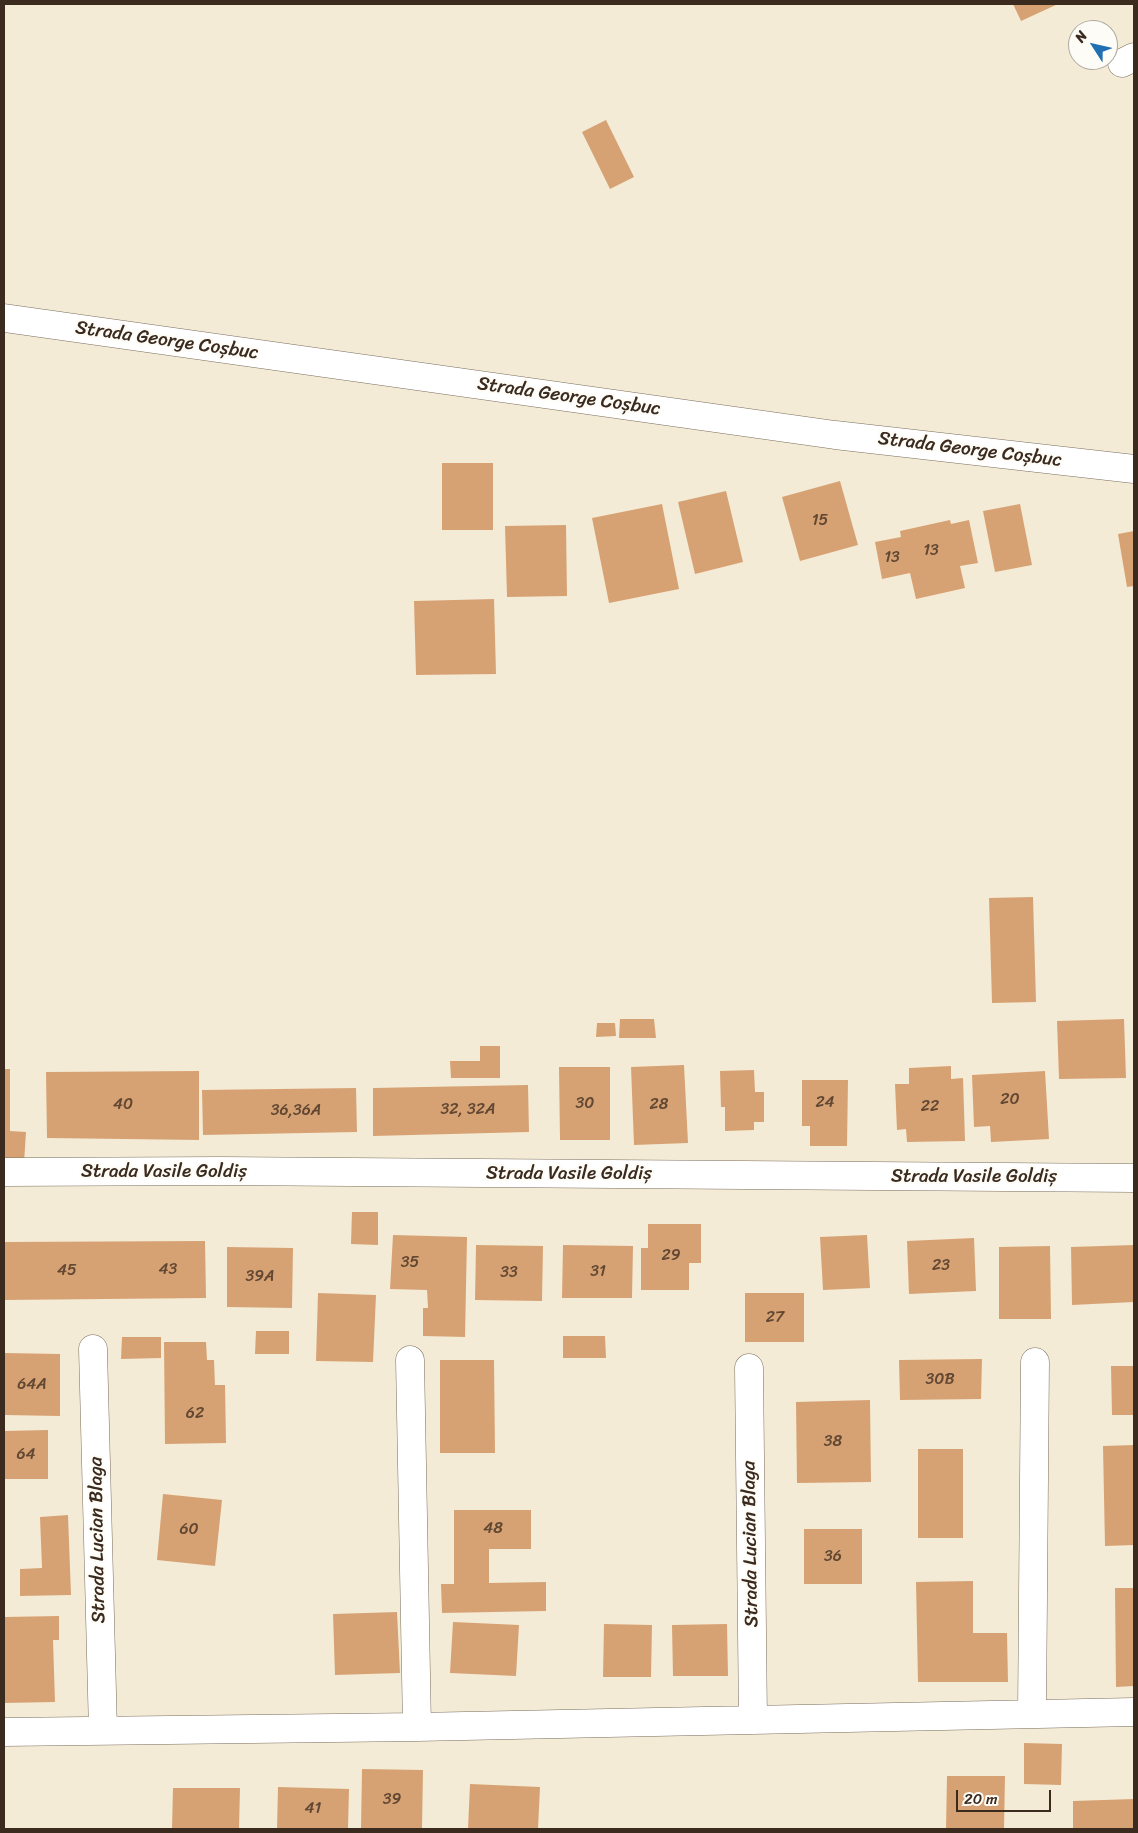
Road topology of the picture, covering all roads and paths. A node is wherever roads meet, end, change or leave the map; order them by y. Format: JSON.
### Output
{"nodes":[{"id":1,"x":4,"y":318,"type":"edge"},
{"id":2,"x":1134,"y":470,"type":"edge"},
{"id":3,"x":4,"y":1172,"type":"edge"},
{"id":4,"x":1134,"y":1178,"type":"edge"},
{"id":5,"x":93,"y":1349,"type":"dead end"},
{"id":6,"x":410,"y":1360,"type":"dead end"},
{"id":7,"x":1034,"y":1362,"type":"dead end"},
{"id":8,"x":749,"y":1368,"type":"dead end"},
{"id":9,"x":1134,"y":1712,"type":"edge"},
{"id":10,"x":1032,"y":1713,"type":"junction"},
{"id":11,"x":753,"y":1720,"type":"junction"},
{"id":12,"x":417,"y":1727,"type":"junction"},
{"id":13,"x":103,"y":1731,"type":"junction"},
{"id":14,"x":4,"y":1732,"type":"edge"}],
"edges":[{"from":1,"to":2,"type":"street","name":"Strada George Coșbuc"},
{"from":3,"to":4,"type":"street","name":"Strada Vasile Goldiș"},
{"from":5,"to":13,"type":"street","name":"Strada Lucian Blaga"},
{"from":6,"to":12,"type":"street"},
{"from":7,"to":10,"type":"street"},
{"from":8,"to":11,"type":"street","name":"Strada Lucian Blaga"},
{"from":9,"to":10,"type":"street"},
{"from":10,"to":11,"type":"street"},
{"from":11,"to":12,"type":"street"},
{"from":12,"to":13,"type":"street"},
{"from":13,"to":14,"type":"street"}]}
